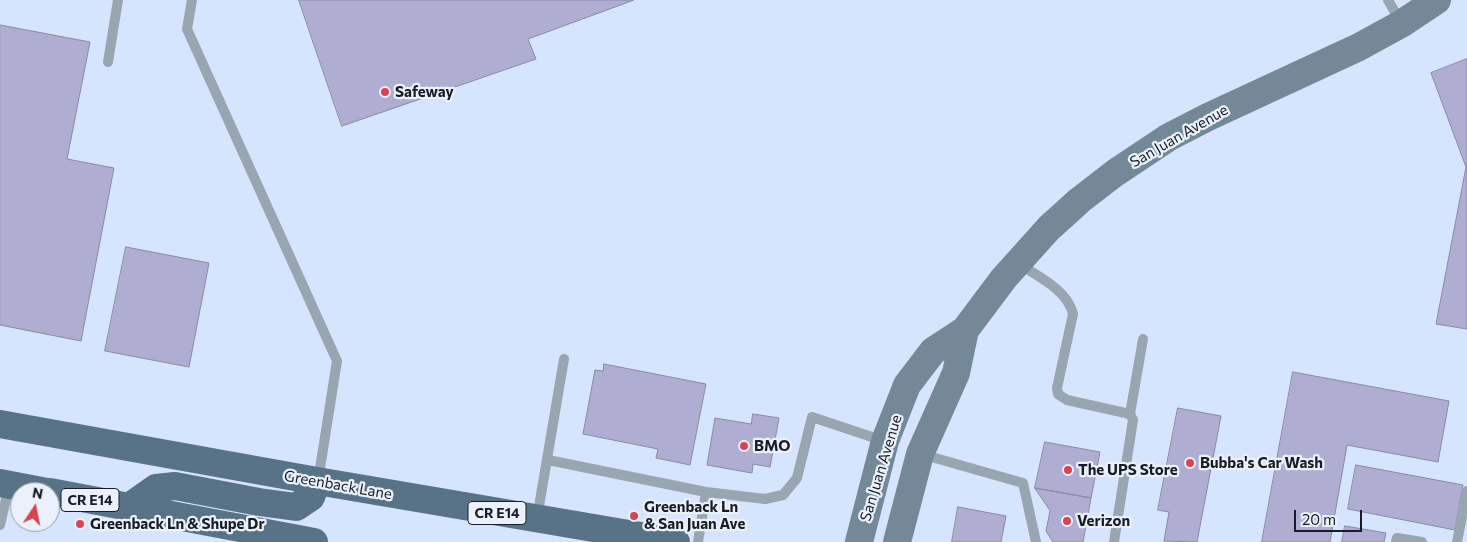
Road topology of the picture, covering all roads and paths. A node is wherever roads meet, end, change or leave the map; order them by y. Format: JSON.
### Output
{"nodes":[{"id":1,"x":118,"y":0,"type":"edge"},
{"id":2,"x":192,"y":0,"type":"edge"},
{"id":3,"x":1388,"y":0,"type":"edge"},
{"id":4,"x":1437,"y":0,"type":"edge"},
{"id":5,"x":1401,"y":24,"type":"junction"},
{"id":6,"x":108,"y":62,"type":"dead end"},
{"id":7,"x":1017,"y":263,"type":"junction"},
{"id":8,"x":965,"y":330,"type":"junction"},
{"id":9,"x":1143,"y":339,"type":"dead end"},
{"id":10,"x":564,"y":359,"type":"dead end"},
{"id":11,"x":1130,"y":414,"type":"junction"},
{"id":12,"x":0,"y":424,"type":"edge"},
{"id":13,"x":885,"y":441,"type":"junction"},
{"id":14,"x":920,"y":454,"type":"junction"},
{"id":15,"x":548,"y":460,"type":"junction"},
{"id":16,"x":317,"y":482,"type":"junction"},
{"id":17,"x":5,"y":484,"type":"edge"},
{"id":18,"x":1467,"y":491,"type":"edge"},
{"id":19,"x":706,"y":492,"type":"junction"},
{"id":20,"x":60,"y":494,"type":"edge"},
{"id":21,"x":129,"y":507,"type":"junction"},
{"id":22,"x":537,"y":520,"type":"junction"},
{"id":23,"x":0,"y":525,"type":"edge"},
{"id":24,"x":314,"y":542,"type":"edge"},
{"id":25,"x":676,"y":542,"type":"edge"},
{"id":26,"x":698,"y":542,"type":"edge"},
{"id":27,"x":859,"y":542,"type":"edge"},
{"id":28,"x":897,"y":542,"type":"edge"},
{"id":29,"x":1036,"y":542,"type":"edge"},
{"id":30,"x":1114,"y":542,"type":"edge"},
{"id":31,"x":1396,"y":542,"type":"edge"},
{"id":32,"x":1422,"y":542,"type":"edge"},
{"id":33,"x":1458,"y":542,"type":"edge"}],
"edges":[{"from":1,"to":6,"type":"lane"},
{"from":2,"to":16,"type":"lane"},
{"from":3,"to":5,"type":"lane"},
{"from":4,"to":5,"type":"main road","name":"San Juan Avenue"},
{"from":5,"to":7,"type":"main road","name":"San Juan Avenue"},
{"from":7,"to":8,"type":"main road","name":"San Juan Avenue"},
{"from":7,"to":11,"type":"lane"},
{"from":8,"to":13,"type":"main road","name":"San Juan Avenue"},
{"from":8,"to":14,"type":"main road","name":"San Juan Avenue"},
{"from":9,"to":11,"type":"lane"},
{"from":10,"to":15,"type":"lane"},
{"from":11,"to":30,"type":"lane"},
{"from":12,"to":16,"type":"main road","name":"Greenback Lane","number":"CR E14"},
{"from":13,"to":19,"type":"lane"},
{"from":13,"to":27,"type":"main road","name":"San Juan Avenue"},
{"from":14,"to":28,"type":"main road","name":"San Juan Avenue"},
{"from":14,"to":29,"type":"lane"},
{"from":15,"to":19,"type":"lane"},
{"from":15,"to":22,"type":"lane"},
{"from":16,"to":21,"type":"main road"},
{"from":16,"to":22,"type":"main road","name":"Greenback Lane","number":"CR E14"},
{"from":17,"to":23,"type":"lane"},
{"from":18,"to":33,"type":"lane"},
{"from":19,"to":26,"type":"lane"},
{"from":20,"to":21,"type":"main road","number":"CR E14"},
{"from":21,"to":24,"type":"main road","number":"CR E14"},
{"from":22,"to":25,"type":"main road","name":"Greenback Lane","number":"CR E14"},
{"from":31,"to":32,"type":"lane"}]}
